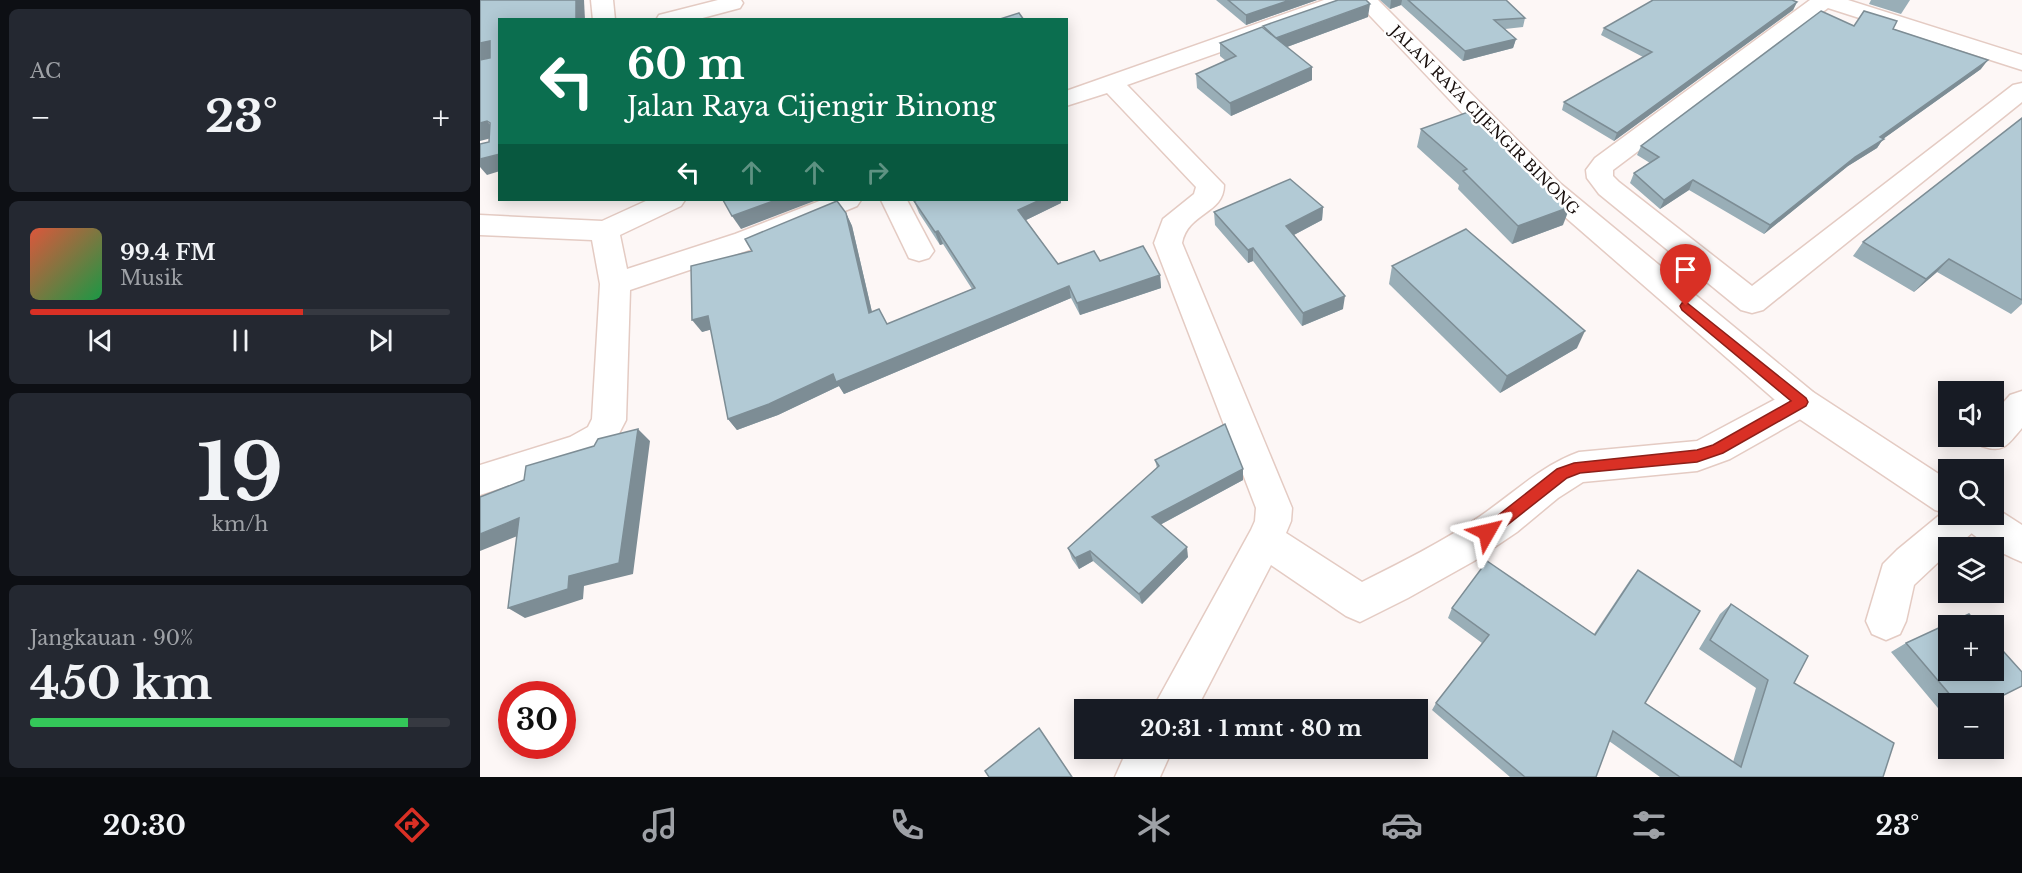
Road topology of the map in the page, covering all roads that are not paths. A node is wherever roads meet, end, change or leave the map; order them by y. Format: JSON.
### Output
{"nodes":[{"id":1,"x":602,"y":0,"type":"edge"},
{"id":2,"x":1345,"y":0,"type":"edge"},
{"id":3,"x":1366,"y":0,"type":"edge"},
{"id":4,"x":1825,"y":0,"type":"edge"},
{"id":5,"x":732,"y":3,"type":"dead end"},
{"id":6,"x":604,"y":18,"type":"edge"},
{"id":7,"x":675,"y":18,"type":"edge"},
{"id":8,"x":2022,"y":63,"type":"edge"},
{"id":9,"x":1112,"y":84,"type":"junction"},
{"id":10,"x":2022,"y":90,"type":"edge"},
{"id":11,"x":1068,"y":98,"type":"edge"},
{"id":12,"x":669,"y":201,"type":"edge"},
{"id":13,"x":845,"y":201,"type":"edge"},
{"id":14,"x":894,"y":201,"type":"edge"},
{"id":15,"x":480,"y":225,"type":"edge"},
{"id":16,"x":605,"y":231,"type":"junction"},
{"id":17,"x":919,"y":251,"type":"dead end"},
{"id":18,"x":615,"y":284,"type":"junction"},
{"id":19,"x":1802,"y":402,"type":"junction"},
{"id":20,"x":2022,"y":405,"type":"edge"},
{"id":21,"x":2004,"y":424,"type":"edge"},
{"id":22,"x":480,"y":480,"type":"edge"},
{"id":23,"x":1938,"y":492,"type":"edge"},
{"id":24,"x":1955,"y":525,"type":"edge"},
{"id":25,"x":1990,"y":525,"type":"edge"},
{"id":26,"x":1265,"y":540,"type":"junction"},
{"id":27,"x":2022,"y":545,"type":"edge"},
{"id":28,"x":1886,"y":621,"type":"dead end"},
{"id":29,"x":1179,"y":699,"type":"edge"},
{"id":30,"x":1146,"y":759,"type":"edge"},
{"id":31,"x":1137,"y":777,"type":"edge"}],
"edges":[{"from":1,"to":6,"type":"street"},
{"from":2,"to":9,"type":"street"},
{"from":3,"to":19,"type":"street","name":"JALAN RAYA CIJENGIR BINONG"},
{"from":4,"to":8,"type":"street"},
{"from":4,"to":10,"type":"street"},
{"from":5,"to":7,"type":"street"},
{"from":9,"to":11,"type":"street"},
{"from":9,"to":26,"type":"street"},
{"from":12,"to":16,"type":"street"},
{"from":13,"to":18,"type":"street"},
{"from":14,"to":17,"type":"street"},
{"from":15,"to":16,"type":"street"},
{"from":16,"to":18,"type":"street"},
{"from":18,"to":22,"type":"street"},
{"from":19,"to":23,"type":"street","name":"JALAN RAYA CIJENGIR BINONG"},
{"from":19,"to":26,"type":"street"},
{"from":20,"to":21,"type":"street"},
{"from":24,"to":28,"type":"street"},
{"from":25,"to":27,"type":"street"},
{"from":26,"to":29,"type":"street"},
{"from":30,"to":31,"type":"street"}]}
